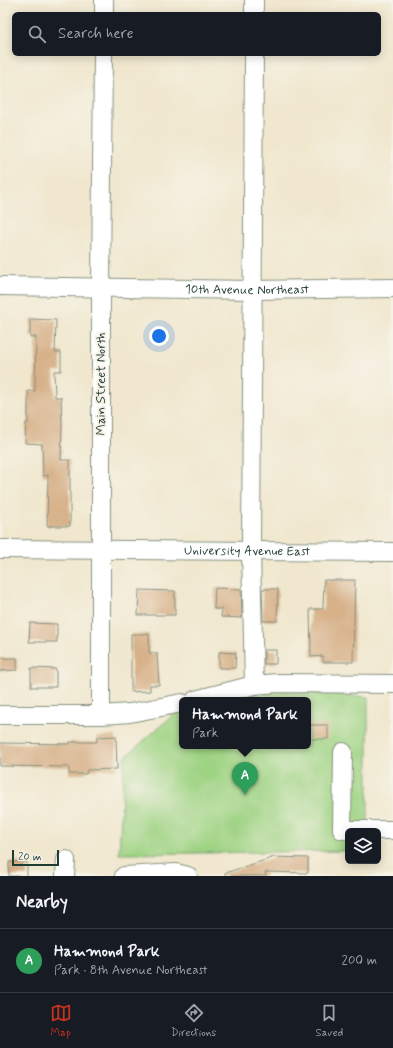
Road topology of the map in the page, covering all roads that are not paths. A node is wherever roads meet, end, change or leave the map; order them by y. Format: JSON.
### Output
{"nodes":[{"id":1,"x":104,"y":0,"type":"edge"},
{"id":2,"x":254,"y":0,"type":"edge"},
{"id":3,"x":104,"y":12,"type":"edge"},
{"id":4,"x":254,"y":12,"type":"edge"},
{"id":5,"x":103,"y":56,"type":"edge"},
{"id":6,"x":254,"y":56,"type":"edge"},
{"id":7,"x":0,"y":286,"type":"edge"},
{"id":8,"x":101,"y":287,"type":"junction"},
{"id":9,"x":393,"y":288,"type":"edge"},
{"id":10,"x":252,"y":290,"type":"junction"},
{"id":11,"x":0,"y":549,"type":"edge"},
{"id":12,"x":101,"y":549,"type":"junction"},
{"id":13,"x":251,"y":550,"type":"junction"},
{"id":14,"x":393,"y":552,"type":"edge"},
{"id":15,"x":254,"y":684,"type":"junction"},
{"id":16,"x":393,"y":684,"type":"edge"},
{"id":17,"x":206,"y":697,"type":"edge"},
{"id":18,"x":179,"y":704,"type":"edge"},
{"id":19,"x":0,"y":715,"type":"edge"},
{"id":20,"x":101,"y":715,"type":"junction"},
{"id":21,"x":344,"y":752,"type":"dead end"},
{"id":22,"x":393,"y":830,"type":"edge"},
{"id":23,"x":124,"y":876,"type":"edge"},
{"id":24,"x":188,"y":876,"type":"edge"}],
"edges":[{"from":1,"to":3,"type":"street"},
{"from":2,"to":4,"type":"street"},
{"from":5,"to":8,"type":"street","name":"Main Street North"},
{"from":6,"to":10,"type":"street"},
{"from":7,"to":8,"type":"street","name":"10th Avenue Northeast"},
{"from":8,"to":10,"type":"street","name":"10th Avenue Northeast"},
{"from":8,"to":12,"type":"street","name":"Main Street North"},
{"from":9,"to":10,"type":"street","name":"10th Avenue Northeast"},
{"from":10,"to":13,"type":"street"},
{"from":11,"to":12,"type":"street","name":"University Avenue East"},
{"from":12,"to":13,"type":"street","name":"University Avenue East"},
{"from":12,"to":20,"type":"street","name":"Main Street North"},
{"from":13,"to":14,"type":"street","name":"University Avenue East"},
{"from":13,"to":15,"type":"street"},
{"from":15,"to":16,"type":"street"},
{"from":15,"to":17,"type":"street"},
{"from":18,"to":20,"type":"street"},
{"from":19,"to":20,"type":"street"},
{"from":21,"to":22,"type":"street"},
{"from":23,"to":24,"type":"street"}]}
